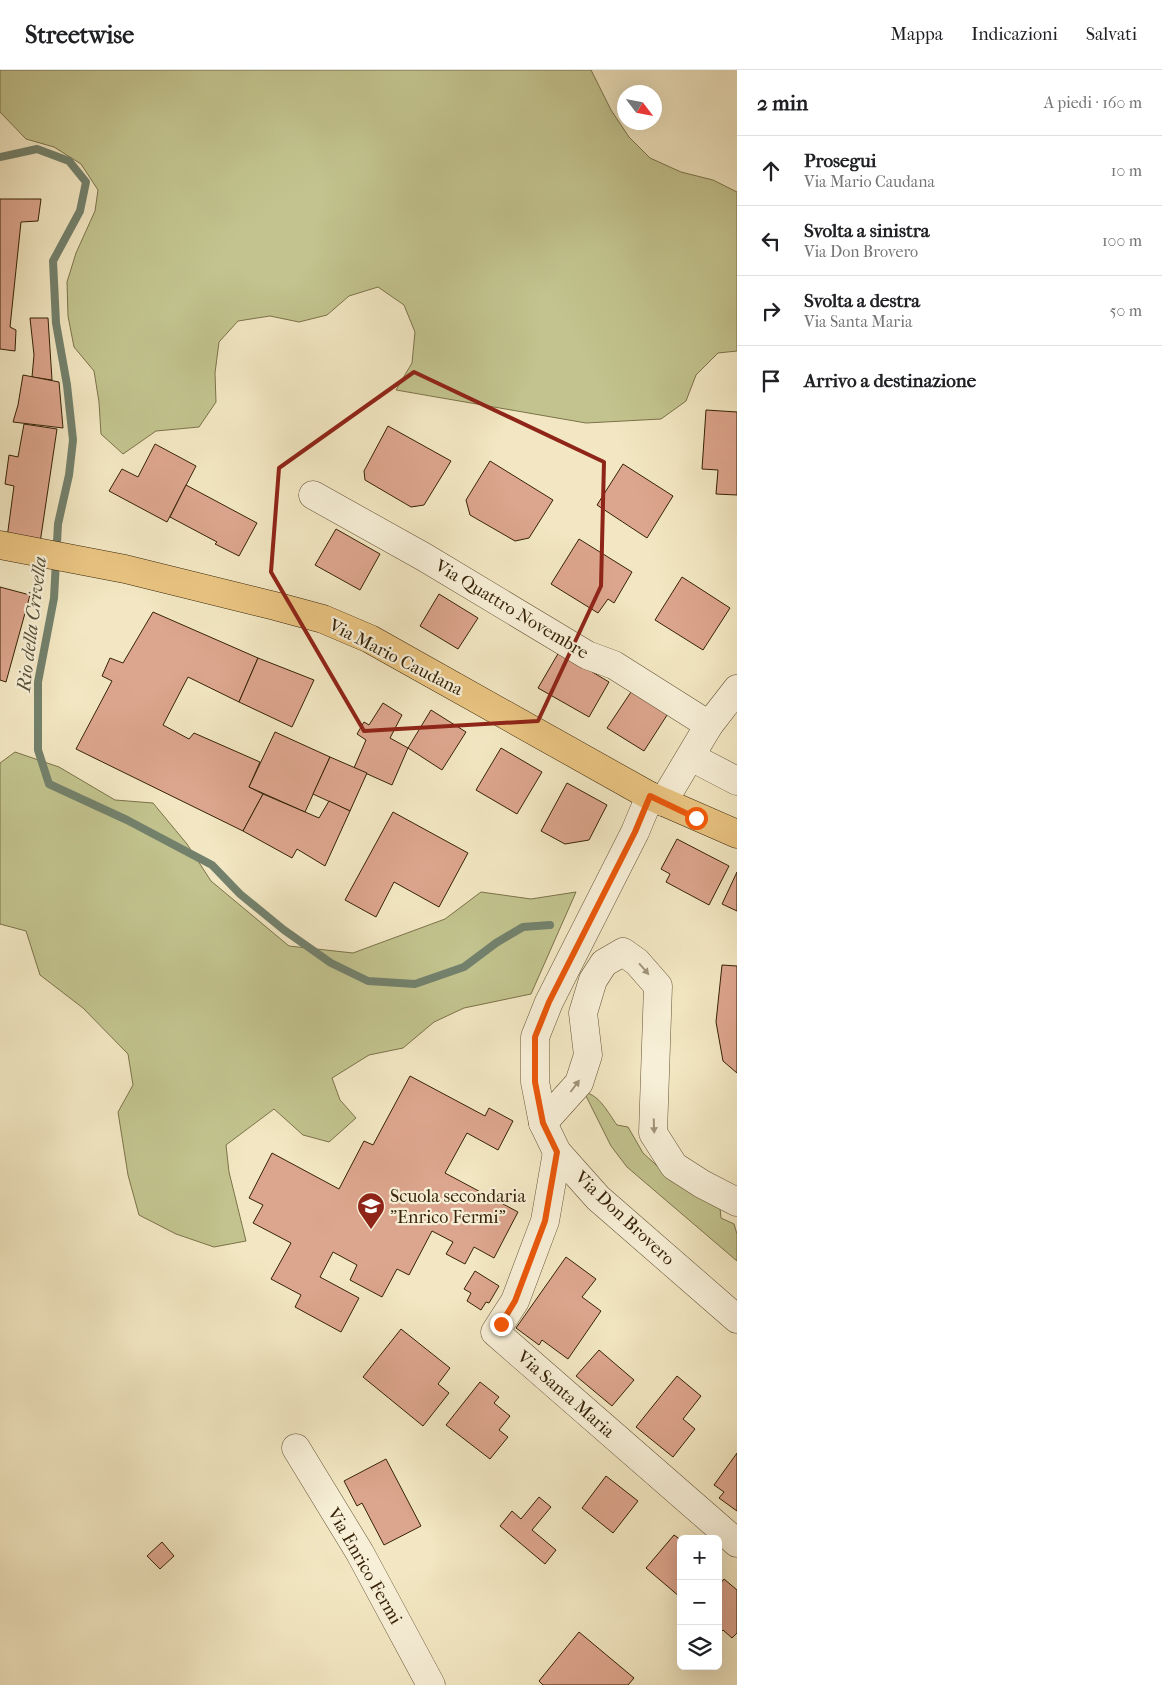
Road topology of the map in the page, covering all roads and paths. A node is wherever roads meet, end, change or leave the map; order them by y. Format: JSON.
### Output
{"nodes":[{"id":1,"x":313,"y":494,"type":"dead end"},
{"id":2,"x":0,"y":545,"type":"edge"},
{"id":3,"x":737,"y":689,"type":"edge"},
{"id":4,"x":709,"y":724,"type":"junction"},
{"id":5,"x":690,"y":757,"type":"junction"},
{"id":6,"x":737,"y":781,"type":"edge"},
{"id":7,"x":656,"y":799,"type":"junction"},
{"id":8,"x":737,"y":834,"type":"edge"},
{"id":9,"x":543,"y":1123,"type":"junction"},
{"id":10,"x":557,"y":1152,"type":"junction"},
{"id":11,"x":737,"y":1202,"type":"edge"},
{"id":12,"x":737,"y":1319,"type":"edge"},
{"id":13,"x":296,"y":1448,"type":"dead end"},
{"id":14,"x":737,"y":1543,"type":"edge"},
{"id":15,"x":431,"y":1685,"type":"edge"}],
"edges":[{"from":1,"to":4,"type":"street","name":"Via Quattro Novembre"},
{"from":2,"to":7,"type":"main road","name":"Via Mario Caudana"},
{"from":3,"to":4,"type":"street"},
{"from":4,"to":5,"type":"street"},
{"from":5,"to":6,"type":"street"},
{"from":5,"to":7,"type":"street"},
{"from":7,"to":8,"type":"main road","name":"Via Mario Caudana"},
{"from":7,"to":9,"type":"street","name":"Via Don Brovero"},
{"from":9,"to":10,"type":"street","name":"Via Don Brovero"},
{"from":9,"to":11,"type":"street","one_way":true},
{"from":10,"to":12,"type":"street","name":"Via Don Brovero"},
{"from":10,"to":14,"type":"street","name":"Via Santa Maria"},
{"from":13,"to":15,"type":"street","name":"Via Enrico Fermi"}]}
